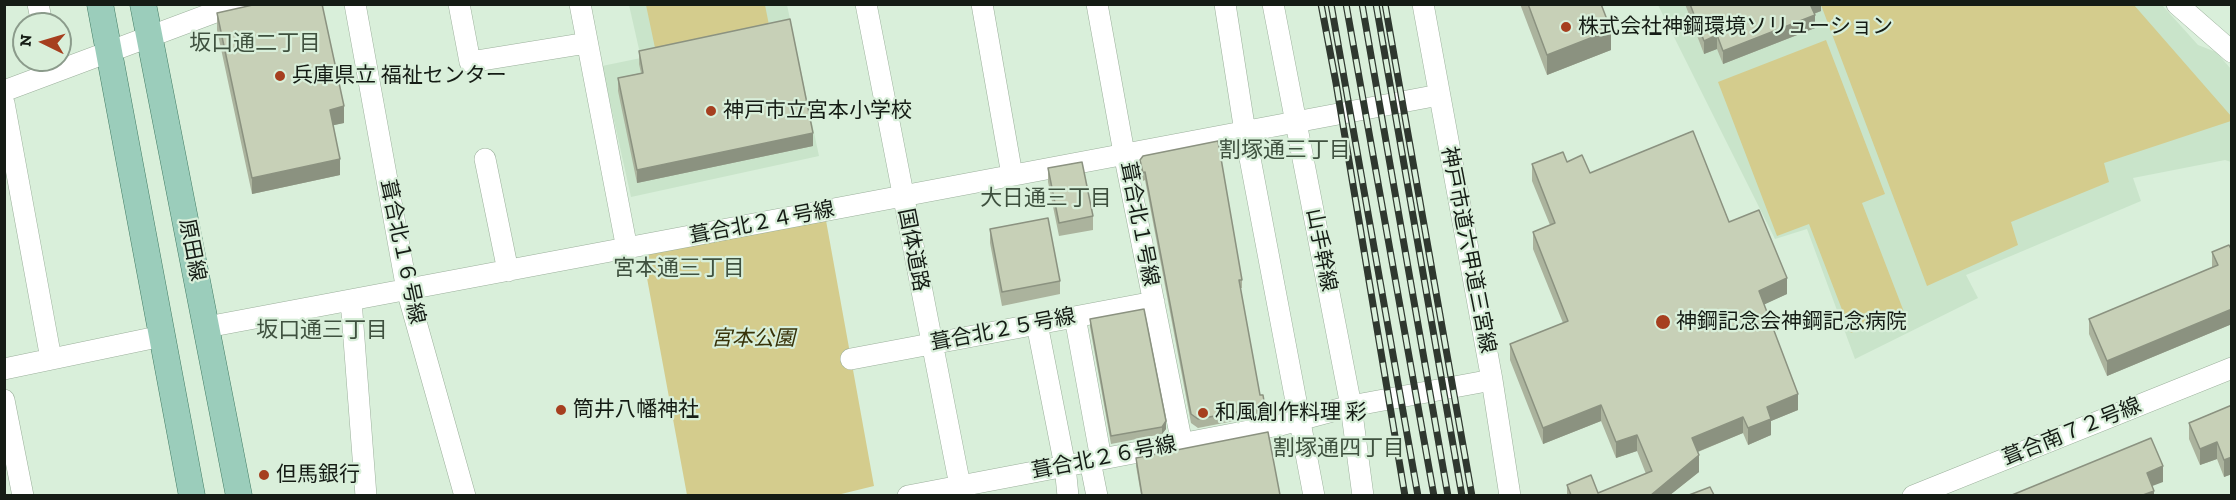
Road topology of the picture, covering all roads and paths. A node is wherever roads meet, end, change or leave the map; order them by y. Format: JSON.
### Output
{"nodes":[{"id":1,"x":100,"y":4,"type":"edge"},
{"id":2,"x":143,"y":4,"type":"edge"},
{"id":3,"x":237,"y":4,"type":"edge"},
{"id":4,"x":355,"y":4,"type":"edge"},
{"id":5,"x":459,"y":4,"type":"edge"},
{"id":6,"x":580,"y":4,"type":"edge"},
{"id":7,"x":866,"y":4,"type":"edge"},
{"id":8,"x":982,"y":4,"type":"edge"},
{"id":9,"x":1097,"y":4,"type":"edge"},
{"id":10,"x":1225,"y":4,"type":"edge"},
{"id":11,"x":1273,"y":4,"type":"edge"},
{"id":12,"x":1424,"y":4,"type":"edge"},
{"id":13,"x":2177,"y":4,"type":"edge"},
{"id":14,"x":149,"y":38,"type":"junction"},
{"id":15,"x":587,"y":44,"type":"junction"},
{"id":16,"x":109,"y":52,"type":"junction"},
{"id":17,"x":2232,"y":52,"type":"edge"},
{"id":18,"x":72,"y":61,"type":"edge"},
{"id":19,"x":40,"y":72,"type":"edge"},
{"id":20,"x":4,"y":91,"type":"edge"},
{"id":21,"x":1439,"y":95,"type":"junction"},
{"id":22,"x":4,"y":103,"type":"edge"},
{"id":23,"x":1296,"y":122,"type":"junction"},
{"id":24,"x":1245,"y":132,"type":"junction"},
{"id":25,"x":1124,"y":153,"type":"junction"},
{"id":26,"x":485,"y":159,"type":"dead end"},
{"id":27,"x":1012,"y":175,"type":"junction"},
{"id":28,"x":903,"y":196,"type":"junction"},
{"id":29,"x":627,"y":249,"type":"junction"},
{"id":30,"x":508,"y":271,"type":"junction"},
{"id":31,"x":407,"y":290,"type":"junction"},
{"id":32,"x":351,"y":300,"type":"junction"},
{"id":33,"x":1154,"y":302,"type":"junction"},
{"id":34,"x":1075,"y":317,"type":"junction"},
{"id":35,"x":1037,"y":324,"type":"junction"},
{"id":36,"x":207,"y":327,"type":"junction"},
{"id":37,"x":162,"y":336,"type":"junction"},
{"id":38,"x":932,"y":343,"type":"junction"},
{"id":39,"x":51,"y":359,"type":"junction"},
{"id":40,"x":851,"y":359,"type":"dead end"},
{"id":41,"x":2232,"y":368,"type":"edge"},
{"id":42,"x":4,"y":369,"type":"edge"},
{"id":43,"x":1492,"y":380,"type":"junction"},
{"id":44,"x":4,"y":400,"type":"edge"},
{"id":45,"x":1351,"y":406,"type":"junction"},
{"id":46,"x":1300,"y":421,"type":"junction"},
{"id":47,"x":1182,"y":444,"type":"junction"},
{"id":48,"x":1095,"y":460,"type":"junction"},
{"id":49,"x":1065,"y":466,"type":"junction"},
{"id":50,"x":961,"y":490,"type":"edge"},
{"id":51,"x":23,"y":495,"type":"edge"},
{"id":52,"x":192,"y":495,"type":"edge"},
{"id":53,"x":239,"y":495,"type":"edge"},
{"id":54,"x":366,"y":495,"type":"edge"},
{"id":55,"x":465,"y":495,"type":"edge"},
{"id":56,"x":908,"y":495,"type":"edge"},
{"id":57,"x":1068,"y":495,"type":"edge"},
{"id":58,"x":1097,"y":495,"type":"edge"},
{"id":59,"x":1314,"y":495,"type":"edge"},
{"id":60,"x":1363,"y":495,"type":"edge"},
{"id":61,"x":1510,"y":495,"type":"edge"},
{"id":62,"x":1913,"y":495,"type":"edge"}],
"edges":[{"from":1,"to":16,"type":"main road"},
{"from":2,"to":14,"type":"main road","name":"原田線"},
{"from":3,"to":14,"type":"street"},
{"from":4,"to":31,"type":"street","name":"葺合北１６号線"},
{"from":5,"to":15,"type":"street"},
{"from":6,"to":15,"type":"street"},
{"from":7,"to":28,"type":"street","name":"国体道路"},
{"from":8,"to":27,"type":"street"},
{"from":9,"to":25,"type":"street","name":"葺合北１号線"},
{"from":10,"to":24,"type":"street"},
{"from":11,"to":23,"type":"street","name":"山手幹線"},
{"from":12,"to":21,"type":"street","name":"神戸市道六甲道三宮線"},
{"from":13,"to":17,"type":"street"},
{"from":14,"to":16,"type":"street"},
{"from":14,"to":36,"type":"main road","name":"原田線"},
{"from":15,"to":29,"type":"street"},
{"from":16,"to":18,"type":"street"},
{"from":16,"to":37,"type":"main road"},
{"from":19,"to":20,"type":"street"},
{"from":21,"to":23,"type":"street","name":"葺合北２４号線"},
{"from":21,"to":43,"type":"street","name":"神戸市道六甲道三宮線"},
{"from":22,"to":39,"type":"street"},
{"from":23,"to":24,"type":"street","name":"葺合北２４号線"},
{"from":23,"to":45,"type":"street","name":"山手幹線"},
{"from":24,"to":25,"type":"street","name":"葺合北２４号線"},
{"from":24,"to":46,"type":"street"},
{"from":25,"to":27,"type":"street","name":"葺合北２４号線"},
{"from":25,"to":33,"type":"street","name":"葺合北１号線"},
{"from":26,"to":30,"type":"street"},
{"from":27,"to":28,"type":"street","name":"葺合北２４号線"},
{"from":28,"to":29,"type":"street","name":"葺合北２４号線"},
{"from":28,"to":38,"type":"street","name":"国体道路"},
{"from":29,"to":30,"type":"street","name":"葺合北２４号線"},
{"from":30,"to":31,"type":"street","name":"葺合北２４号線"},
{"from":31,"to":32,"type":"street","name":"葺合北２４号線"},
{"from":31,"to":55,"type":"street","name":"葺合北１６号線"},
{"from":32,"to":36,"type":"street","name":"葺合北２４号線"},
{"from":32,"to":54,"type":"street"},
{"from":33,"to":34,"type":"street","name":"葺合北２５号線"},
{"from":33,"to":47,"type":"street","name":"葺合北１号線"},
{"from":34,"to":35,"type":"street","name":"葺合北２５号線"},
{"from":34,"to":48,"type":"street"},
{"from":35,"to":38,"type":"street","name":"葺合北２５号線"},
{"from":35,"to":49,"type":"street"},
{"from":36,"to":53,"type":"main road","name":"原田線"},
{"from":37,"to":39,"type":"street"},
{"from":37,"to":52,"type":"main road"},
{"from":38,"to":40,"type":"street","name":"葺合北２５号線"},
{"from":38,"to":50,"type":"street","name":"国体道路"},
{"from":39,"to":42,"type":"street"},
{"from":41,"to":62,"type":"street","name":"葺合南７２号線"},
{"from":43,"to":45,"type":"street","name":"葺合北２６号線"},
{"from":43,"to":61,"type":"street","name":"神戸市道六甲道三宮線"},
{"from":44,"to":51,"type":"street"},
{"from":45,"to":46,"type":"street","name":"葺合北２６号線"},
{"from":45,"to":60,"type":"street","name":"山手幹線"},
{"from":46,"to":47,"type":"street","name":"葺合北２６号線"},
{"from":46,"to":59,"type":"street"},
{"from":47,"to":48,"type":"street","name":"葺合北２６号線"},
{"from":48,"to":49,"type":"street","name":"葺合北２６号線"},
{"from":48,"to":58,"type":"street"},
{"from":49,"to":50,"type":"street","name":"葺合北２６号線"},
{"from":49,"to":57,"type":"street"},
{"from":50,"to":56,"type":"street","name":"葺合北２６号線"}]}
